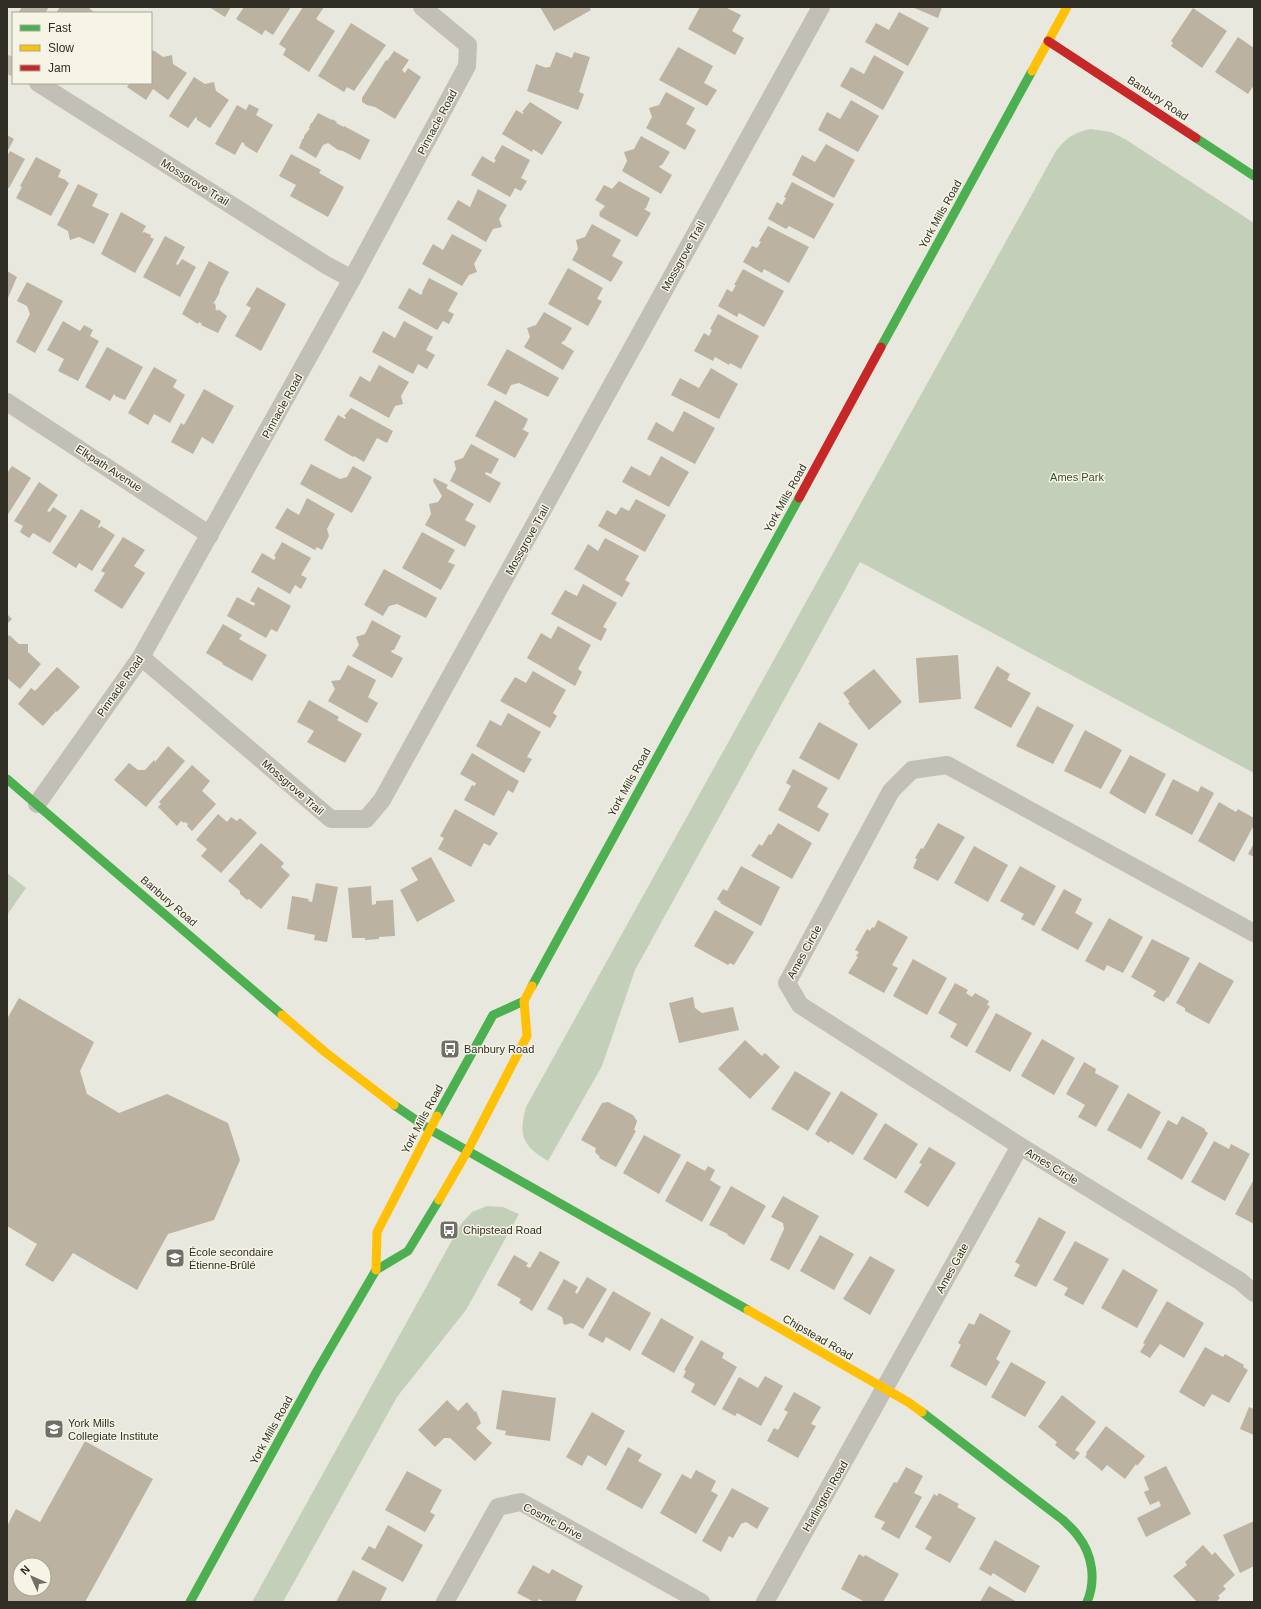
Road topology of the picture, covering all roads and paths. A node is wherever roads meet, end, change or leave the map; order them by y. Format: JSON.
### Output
{"nodes":[{"id":1,"x":422,"y":7,"type":"edge"},
{"id":2,"x":821,"y":7,"type":"edge"},
{"id":3,"x":1067,"y":7,"type":"edge"},
{"id":4,"x":1048,"y":41,"type":"junction"},
{"id":5,"x":40,"y":84,"type":"edge"},
{"id":6,"x":1254,"y":176,"type":"edge"},
{"id":7,"x":352,"y":279,"type":"junction"},
{"id":8,"x":7,"y":402,"type":"edge"},
{"id":9,"x":210,"y":535,"type":"junction"},
{"id":10,"x":141,"y":657,"type":"junction"},
{"id":11,"x":7,"y":779,"type":"edge"},
{"id":12,"x":37,"y":804,"type":"junction"},
{"id":13,"x":1254,"y":933,"type":"edge"},
{"id":14,"x":524,"y":1001,"type":"junction"},
{"id":15,"x":429,"y":1129,"type":"junction"},
{"id":16,"x":1020,"y":1146,"type":"junction"},
{"id":17,"x":468,"y":1150,"type":"junction"},
{"id":18,"x":376,"y":1270,"type":"junction"},
{"id":19,"x":1254,"y":1293,"type":"edge"},
{"id":20,"x":884,"y":1389,"type":"junction"},
{"id":21,"x":190,"y":1602,"type":"edge"},
{"id":22,"x":444,"y":1602,"type":"edge"},
{"id":23,"x":701,"y":1602,"type":"edge"},
{"id":24,"x":764,"y":1602,"type":"edge"},
{"id":25,"x":1087,"y":1602,"type":"edge"}],
"edges":[{"from":1,"to":7,"type":"street","name":"Pinnacle Road"},
{"from":2,"to":10,"type":"street","name":"Mossgrove Trail"},
{"from":3,"to":4,"type":"main road","name":"York Mills Road"},
{"from":4,"to":6,"type":"main road","name":"Banbury Road"},
{"from":4,"to":14,"type":"main road","name":"York Mills Road"},
{"from":5,"to":7,"type":"street","name":"Mossgrove Trail"},
{"from":7,"to":9,"type":"street","name":"Pinnacle Road"},
{"from":8,"to":9,"type":"street","name":"Elkpath Avenue"},
{"from":9,"to":10,"type":"street","name":"Pinnacle Road"},
{"from":10,"to":12,"type":"street","name":"Pinnacle Road"},
{"from":11,"to":12,"type":"main road","name":"Banbury Road"},
{"from":12,"to":15,"type":"main road","name":"Banbury Road"},
{"from":13,"to":16,"type":"street","name":"Ames Circle"},
{"from":14,"to":15,"type":"main road","name":"York Mills Road"},
{"from":14,"to":17,"type":"main road","name":"York Mills Road"},
{"from":15,"to":17,"type":"main road","name":"Banbury Road"},
{"from":15,"to":18,"type":"main road","name":"York Mills Road"},
{"from":16,"to":19,"type":"street","name":"Ames Circle"},
{"from":16,"to":20,"type":"street","name":"Ames Gate"},
{"from":17,"to":18,"type":"main road","name":"York Mills Road"},
{"from":17,"to":20,"type":"main road","name":"Chipstead Road"},
{"from":18,"to":21,"type":"main road","name":"York Mills Road"},
{"from":20,"to":24,"type":"street","name":"Harlington Road"},
{"from":20,"to":25,"type":"main road","name":"Chipstead Road"},
{"from":22,"to":23,"type":"street","name":"Cosmic Drive"}]}
